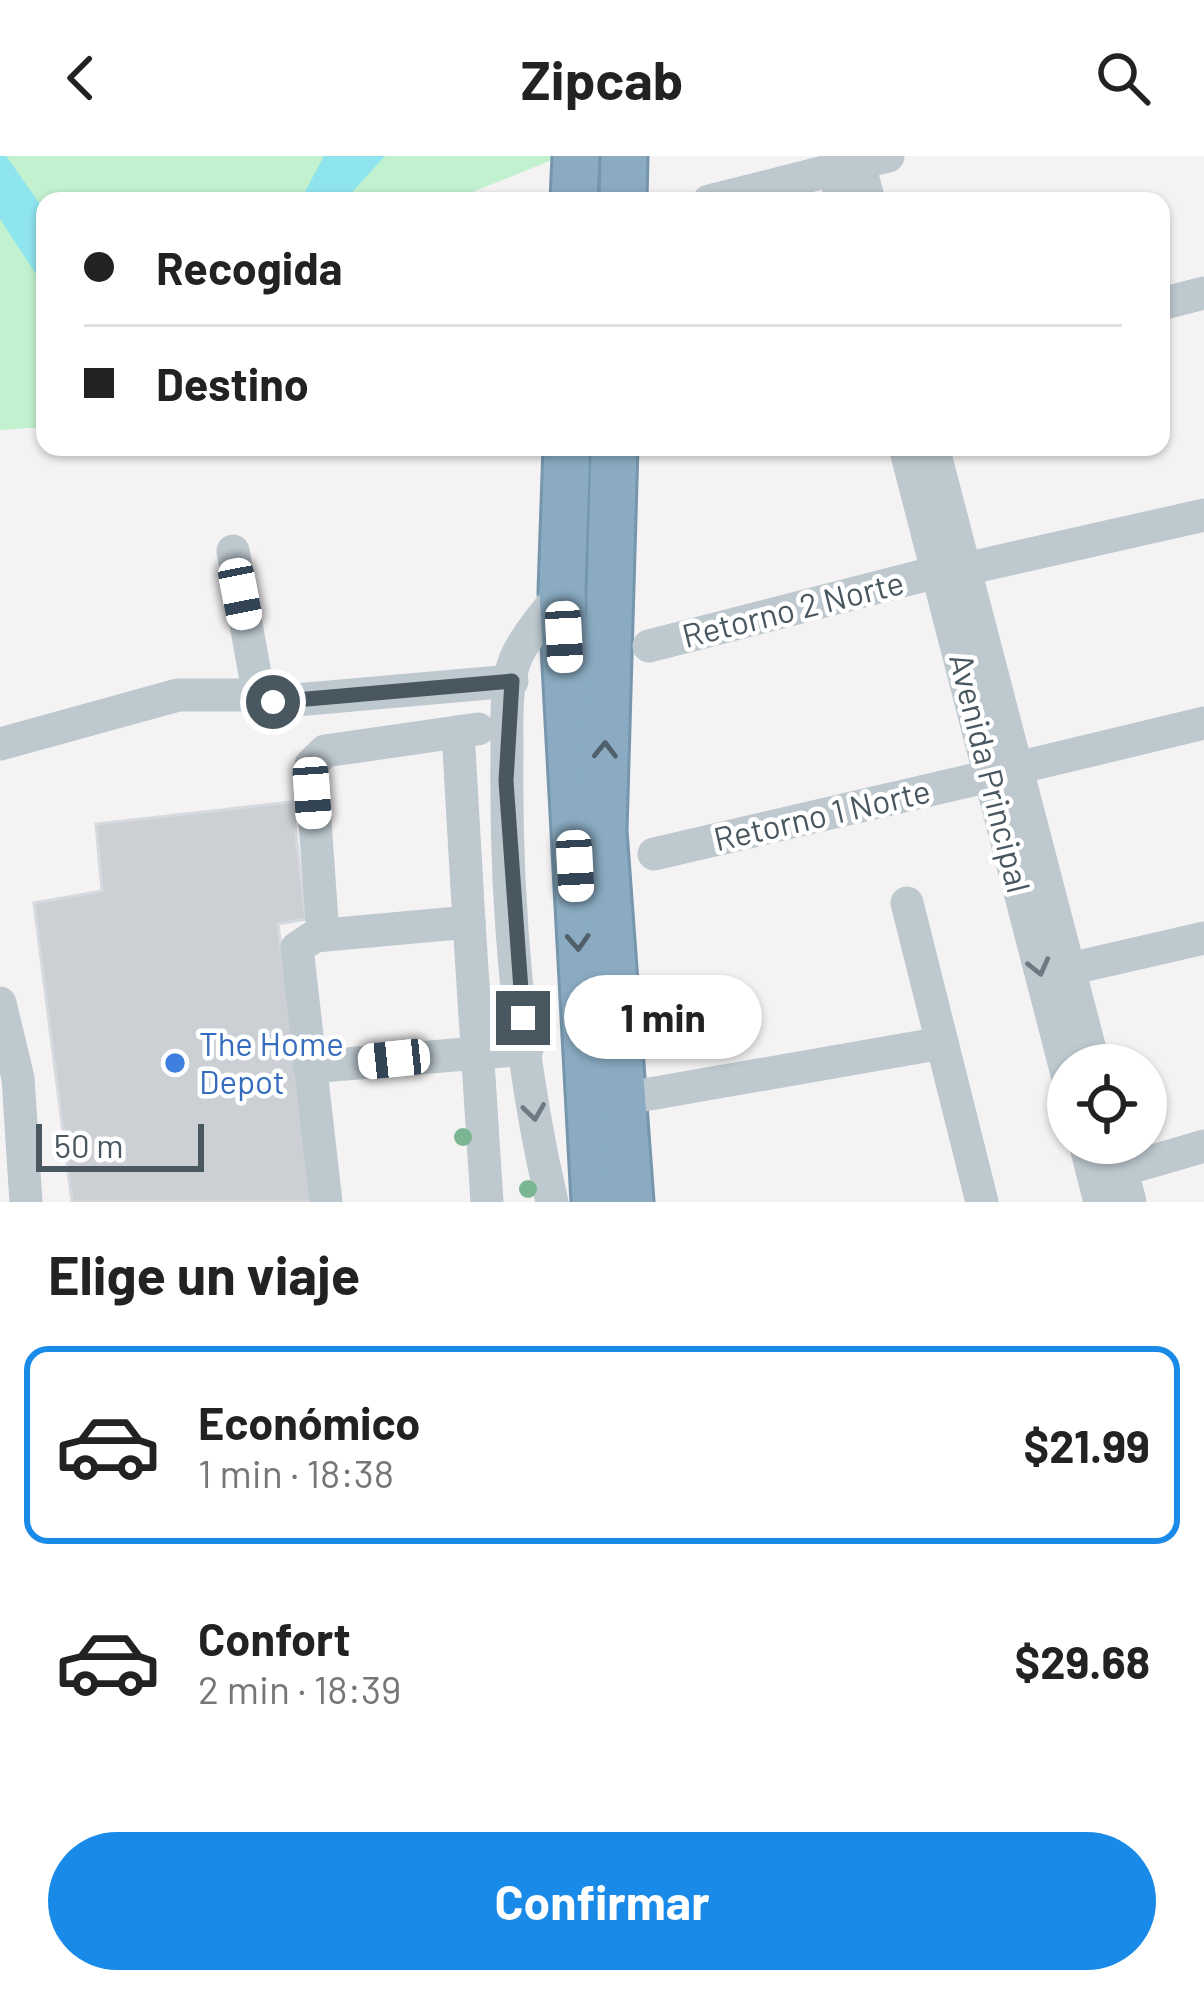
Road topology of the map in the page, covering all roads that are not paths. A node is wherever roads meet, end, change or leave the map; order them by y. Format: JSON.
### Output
{"nodes":[{"id":1,"x":856,"y":173,"type":"edge"},
{"id":2,"x":756,"y":192,"type":"edge"},
{"id":3,"x":1204,"y":293,"type":"edge"},
{"id":4,"x":1170,"y":302,"type":"edge"},
{"id":5,"x":567,"y":456,"type":"edge"},
{"id":6,"x":614,"y":456,"type":"edge"},
{"id":7,"x":922,"y":456,"type":"edge"},
{"id":8,"x":1204,"y":515,"type":"edge"},
{"id":9,"x":232,"y":551,"type":"dead end"},
{"id":10,"x":951,"y":570,"type":"junction"},
{"id":11,"x":562,"y":592,"type":"junction"},
{"id":12,"x":650,"y":646,"type":"dead end"},
{"id":13,"x":512,"y":681,"type":"junction"},
{"id":14,"x":263,"y":695,"type":"junction"},
{"id":15,"x":1204,"y":723,"type":"edge"},
{"id":16,"x":507,"y":725,"type":"junction"},
{"id":17,"x":458,"y":732,"type":"junction"},
{"id":18,"x":0,"y":744,"type":"edge"},
{"id":19,"x":1004,"y":772,"type":"junction"},
{"id":20,"x":654,"y":854,"type":"dead end"},
{"id":21,"x":1031,"y":877,"type":"junction"},
{"id":22,"x":907,"y":903,"type":"dead end"},
{"id":23,"x":470,"y":922,"type":"junction"},
{"id":24,"x":323,"y":935,"type":"junction"},
{"id":25,"x":1204,"y":938,"type":"edge"},
{"id":26,"x":1070,"y":969,"type":"junction"},
{"id":27,"x":0,"y":1004,"type":"edge"},
{"id":28,"x":942,"y":1043,"type":"junction"},
{"id":29,"x":1062,"y":1044,"type":"edge"},
{"id":30,"x":1089,"y":1044,"type":"edge"},
{"id":31,"x":527,"y":1049,"type":"junction"},
{"id":32,"x":478,"y":1051,"type":"junction"},
{"id":33,"x":310,"y":1067,"type":"junction"},
{"id":34,"x":621,"y":1099,"type":"junction"},
{"id":35,"x":1204,"y":1146,"type":"edge"},
{"id":36,"x":1090,"y":1164,"type":"edge"},
{"id":37,"x":1122,"y":1172,"type":"edge"},
{"id":38,"x":26,"y":1202,"type":"edge"},
{"id":39,"x":326,"y":1202,"type":"edge"},
{"id":40,"x":488,"y":1202,"type":"edge"},
{"id":41,"x":552,"y":1202,"type":"edge"},
{"id":42,"x":596,"y":1202,"type":"edge"},
{"id":43,"x":630,"y":1202,"type":"edge"},
{"id":44,"x":982,"y":1202,"type":"edge"},
{"id":45,"x":1100,"y":1202,"type":"edge"}],
"edges":[{"from":1,"to":2,"type":"street"},
{"from":3,"to":4,"type":"street"},
{"from":5,"to":11,"type":"highway"},
{"from":34,"to":6,"type":"highway","one_way":true},
{"from":7,"to":10,"type":"street","name":"Avenida Principal"},
{"from":8,"to":10,"type":"street","name":"Retorno 2 Norte"},
{"from":9,"to":14,"type":"street"},
{"from":10,"to":12,"type":"street","name":"Retorno 2 Norte"},
{"from":10,"to":19,"type":"street","name":"Avenida Principal"},
{"from":11,"to":13,"type":"street"},
{"from":11,"to":42,"type":"highway","one_way":true},
{"from":13,"to":14,"type":"street"},
{"from":13,"to":16,"type":"street"},
{"from":14,"to":18,"type":"street"},
{"from":15,"to":19,"type":"street","name":"Retorno 1 Norte"},
{"from":16,"to":17,"type":"street"},
{"from":16,"to":31,"type":"street"},
{"from":17,"to":23,"type":"street"},
{"from":17,"to":24,"type":"street"},
{"from":19,"to":20,"type":"street","name":"Retorno 1 Norte"},
{"from":19,"to":21,"type":"street","name":"Avenida Principal"},
{"from":21,"to":26,"type":"street","name":"Avenida Principal"},
{"from":21,"to":29,"type":"street","name":"Avenida Principal","one_way":true},
{"from":22,"to":28,"type":"street"},
{"from":23,"to":24,"type":"street"},
{"from":23,"to":32,"type":"street"},
{"from":24,"to":33,"type":"street"},
{"from":25,"to":26,"type":"street"},
{"from":26,"to":30,"type":"street","name":"Avenida Principal"},
{"from":27,"to":38,"type":"street"},
{"from":28,"to":34,"type":"street"},
{"from":28,"to":44,"type":"street"},
{"from":31,"to":32,"type":"street"},
{"from":31,"to":41,"type":"street","one_way":true},
{"from":32,"to":33,"type":"street"},
{"from":32,"to":40,"type":"street"},
{"from":33,"to":39,"type":"street"},
{"from":34,"to":43,"type":"highway"},
{"from":35,"to":37,"type":"street"},
{"from":36,"to":45,"type":"street"}]}
